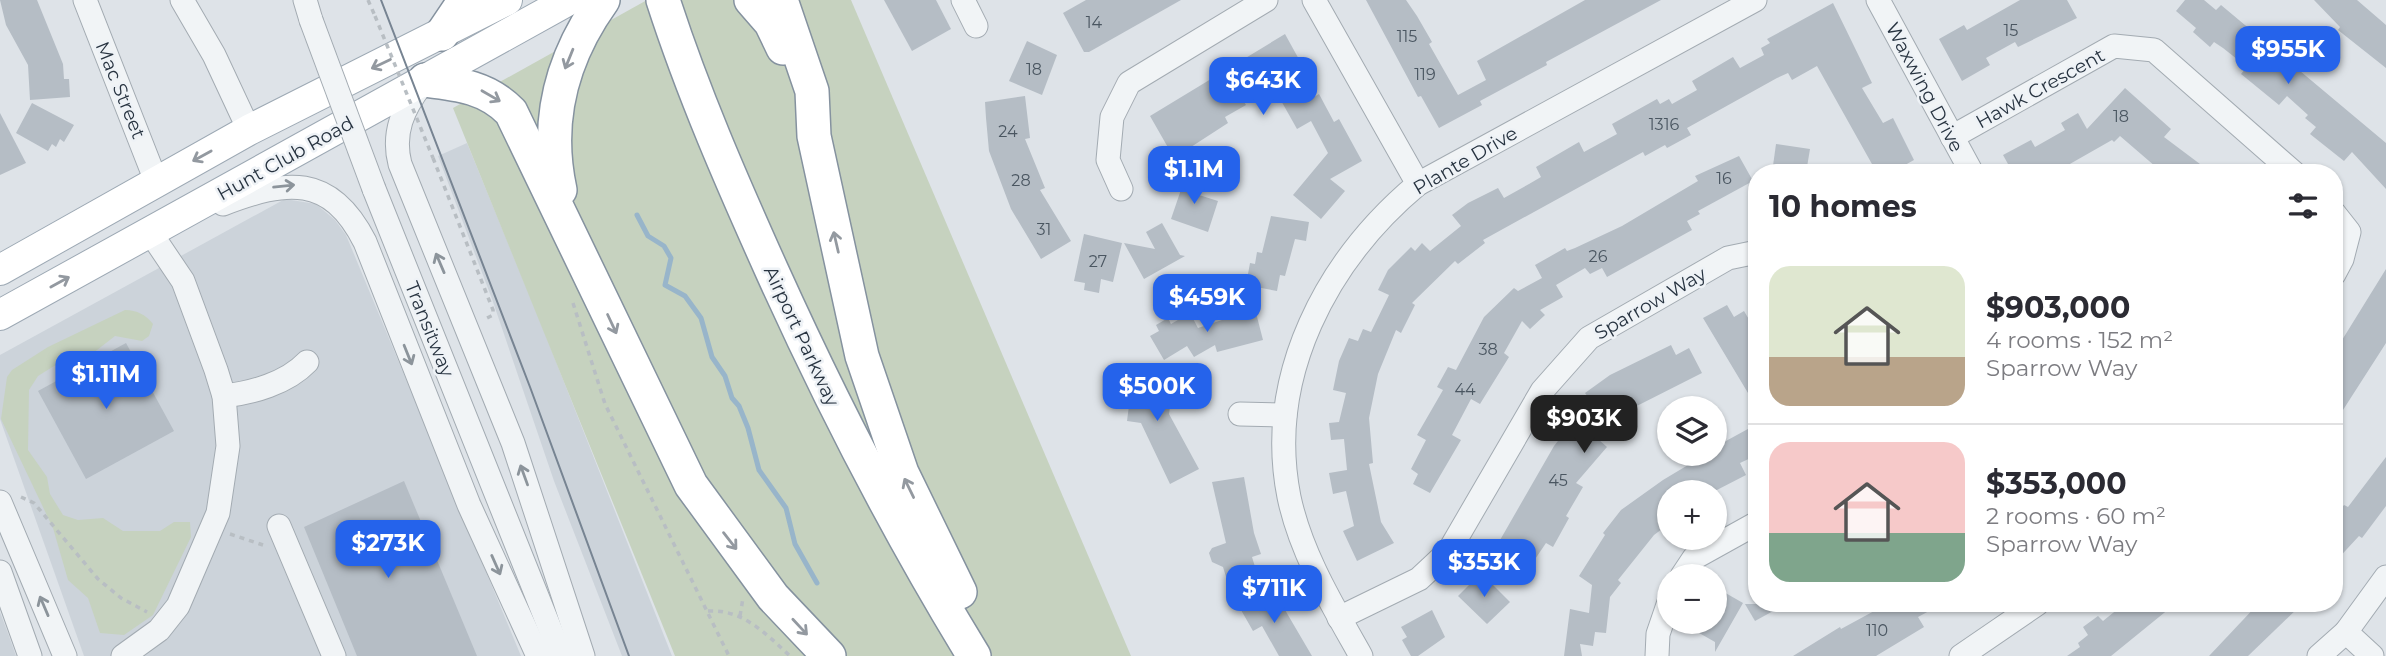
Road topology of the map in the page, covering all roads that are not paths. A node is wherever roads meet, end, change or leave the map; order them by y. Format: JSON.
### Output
{"nodes":[{"id":1,"x":85,"y":0,"type":"edge"},
{"id":2,"x":182,"y":0,"type":"edge"},
{"id":3,"x":464,"y":0,"type":"edge"},
{"id":4,"x":507,"y":0,"type":"edge"},
{"id":5,"x":569,"y":0,"type":"edge"},
{"id":6,"x":603,"y":0,"type":"edge"},
{"id":7,"x":751,"y":0,"type":"edge"},
{"id":8,"x":782,"y":0,"type":"edge"},
{"id":9,"x":963,"y":0,"type":"edge"},
{"id":10,"x":1266,"y":0,"type":"edge"},
{"id":11,"x":1314,"y":0,"type":"edge"},
{"id":12,"x":1755,"y":0,"type":"edge"},
{"id":13,"x":1878,"y":0,"type":"edge"},
{"id":14,"x":308,"y":10,"type":"edge"},
{"id":15,"x":667,"y":11,"type":"edge"},
{"id":16,"x":976,"y":26,"type":"dead end"},
{"id":17,"x":442,"y":34,"type":"junction"},
{"id":18,"x":424,"y":95,"type":"junction"},
{"id":19,"x":249,"y":130,"type":"junction"},
{"id":20,"x":814,"y":136,"type":"junction"},
{"id":21,"x":1952,"y":137,"type":"junction"},
{"id":22,"x":1967,"y":164,"type":"edge"},
{"id":23,"x":2284,"y":164,"type":"edge"},
{"id":24,"x":156,"y":181,"type":"junction"},
{"id":25,"x":1418,"y":184,"type":"junction"},
{"id":26,"x":1121,"y":190,"type":"dead end"},
{"id":27,"x":2343,"y":224,"type":"edge"},
{"id":28,"x":150,"y":232,"type":"junction"},
{"id":29,"x":1748,"y":254,"type":"edge"},
{"id":30,"x":2343,"y":255,"type":"edge"},
{"id":31,"x":583,"y":262,"type":"junction"},
{"id":32,"x":3,"y":267,"type":"edge"},
{"id":33,"x":3,"y":315,"type":"edge"},
{"id":34,"x":1240,"y":414,"type":"dead end"},
{"id":35,"x":1285,"y":415,"type":"junction"},
{"id":36,"x":10,"y":499,"type":"edge"},
{"id":37,"x":279,"y":526,"type":"dead end"},
{"id":38,"x":1748,"y":528,"type":"edge"},
{"id":39,"x":1691,"y":564,"type":"edge"},
{"id":40,"x":0,"y":572,"type":"edge"},
{"id":41,"x":2386,"y":577,"type":"edge"},
{"id":42,"x":2025,"y":612,"type":"edge"},
{"id":43,"x":1339,"y":618,"type":"junction"},
{"id":44,"x":2346,"y":632,"type":"junction"},
{"id":45,"x":1658,"y":634,"type":"edge"},
{"id":46,"x":30,"y":656,"type":"edge"},
{"id":47,"x":65,"y":656,"type":"edge"},
{"id":48,"x":123,"y":656,"type":"edge"},
{"id":49,"x":334,"y":656,"type":"edge"},
{"id":50,"x":538,"y":656,"type":"edge"},
{"id":51,"x":561,"y":656,"type":"edge"},
{"id":52,"x":583,"y":656,"type":"edge"},
{"id":53,"x":829,"y":656,"type":"edge"},
{"id":54,"x":974,"y":656,"type":"edge"},
{"id":55,"x":995,"y":656,"type":"edge"},
{"id":56,"x":1361,"y":656,"type":"edge"},
{"id":57,"x":1657,"y":656,"type":"edge"},
{"id":58,"x":1961,"y":656,"type":"edge"},
{"id":59,"x":2319,"y":656,"type":"edge"},
{"id":60,"x":2372,"y":656,"type":"edge"}],
"edges":[{"from":1,"to":24,"type":"street","name":"Mac Street"},
{"from":2,"to":19,"type":"street"},
{"from":3,"to":17,"type":"highway"},
{"from":4,"to":17,"type":"main road","name":"Hunt Club Road"},
{"from":5,"to":18,"type":"main road","name":"Hunt Club Road"},
{"from":6,"to":31,"type":"highway","one_way":true},
{"from":7,"to":20,"type":"highway"},
{"from":8,"to":20,"type":"highway"},
{"from":9,"to":16,"type":"street"},
{"from":10,"to":26,"type":"street"},
{"from":11,"to":25,"type":"street"},
{"from":12,"to":25,"type":"street","name":"Plante Drive"},
{"from":13,"to":21,"type":"street","name":"Waxwing Drive"},
{"from":14,"to":51,"type":"street","name":"Transitway","bridge":true},
{"from":15,"to":54,"type":"highway","name":"Airport Parkway"},
{"from":17,"to":19,"type":"main road","name":"Hunt Club Road","one_way":true},
{"from":18,"to":28,"type":"main road","name":"Hunt Club Road"},
{"from":18,"to":31,"type":"highway","one_way":true},
{"from":52,"to":18,"type":"street","name":"Transitway","one_way":true},
{"from":19,"to":24,"type":"main road","name":"Hunt Club Road","one_way":true},
{"from":55,"to":20,"type":"highway","one_way":true},
{"from":21,"to":22,"type":"street","name":"Waxwing Drive"},
{"from":21,"to":23,"type":"street","name":"Hawk Crescent"},
{"from":24,"to":32,"type":"main road","name":"Hunt Club Road"},
{"from":25,"to":35,"type":"street","name":"Plante Drive"},
{"from":27,"to":30,"type":"street"},
{"from":33,"to":28,"type":"main road","name":"Hunt Club Road","one_way":true},
{"from":28,"to":48,"type":"street"},
{"from":28,"to":50,"type":"street","name":"Transitway","one_way":true},
{"from":29,"to":43,"type":"street","name":"Sparrow Way"},
{"from":31,"to":53,"type":"highway","one_way":true},
{"from":34,"to":35,"type":"street"},
{"from":35,"to":43,"type":"street","name":"Plante Drive"},
{"from":47,"to":36,"type":"street","one_way":true},
{"from":37,"to":49,"type":"street"},
{"from":38,"to":39,"type":"street"},
{"from":40,"to":46,"type":"street"},
{"from":41,"to":44,"type":"street"},
{"from":42,"to":58,"type":"street"},
{"from":43,"to":56,"type":"street","name":"Plante Drive"},
{"from":44,"to":59,"type":"street"},
{"from":44,"to":60,"type":"street"},
{"from":45,"to":57,"type":"street"}]}
